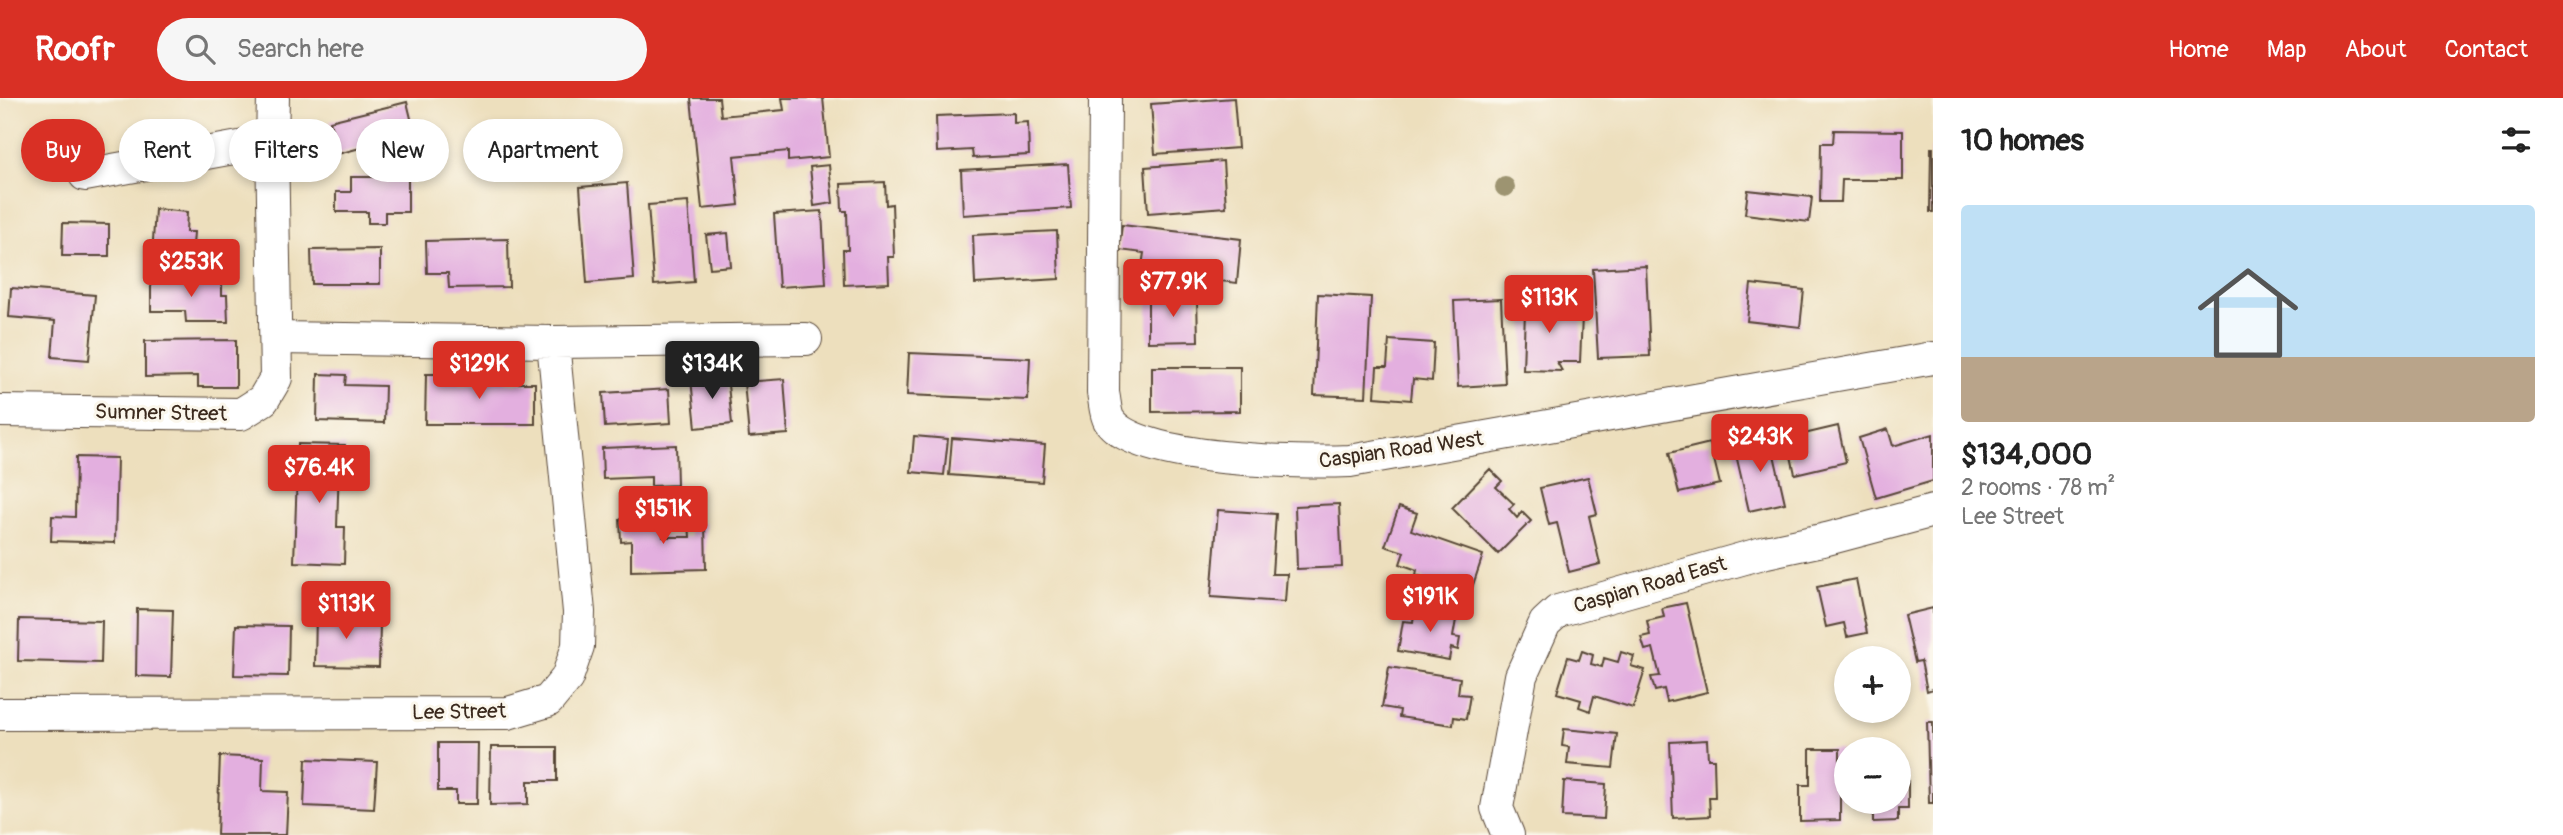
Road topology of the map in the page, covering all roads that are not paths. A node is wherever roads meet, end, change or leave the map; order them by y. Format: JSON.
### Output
{"nodes":[{"id":1,"x":273,"y":98,"type":"edge"},
{"id":2,"x":1105,"y":98,"type":"edge"},
{"id":3,"x":273,"y":119,"type":"edge"},
{"id":4,"x":229,"y":149,"type":"edge"},
{"id":5,"x":105,"y":171,"type":"edge"},
{"id":6,"x":273,"y":182,"type":"edge"},
{"id":7,"x":276,"y":338,"type":"junction"},
{"id":8,"x":806,"y":340,"type":"dead end"},
{"id":9,"x":553,"y":342,"type":"junction"},
{"id":10,"x":1933,"y":358,"type":"edge"},
{"id":11,"x":0,"y":411,"type":"edge"},
{"id":12,"x":1933,"y":511,"type":"edge"},
{"id":13,"x":0,"y":714,"type":"edge"},
{"id":14,"x":1508,"y":835,"type":"edge"}],
"edges":[{"from":1,"to":3,"type":"street","name":"Sumner Street"},
{"from":2,"to":10,"type":"street","name":"Caspian Road West"},
{"from":4,"to":5,"type":"street"},
{"from":6,"to":7,"type":"street","name":"Sumner Street"},
{"from":7,"to":9,"type":"street"},
{"from":7,"to":11,"type":"street","name":"Sumner Street"},
{"from":8,"to":9,"type":"street"},
{"from":9,"to":13,"type":"street","name":"Lee Street"},
{"from":12,"to":14,"type":"street","name":"Caspian Road East"}]}
